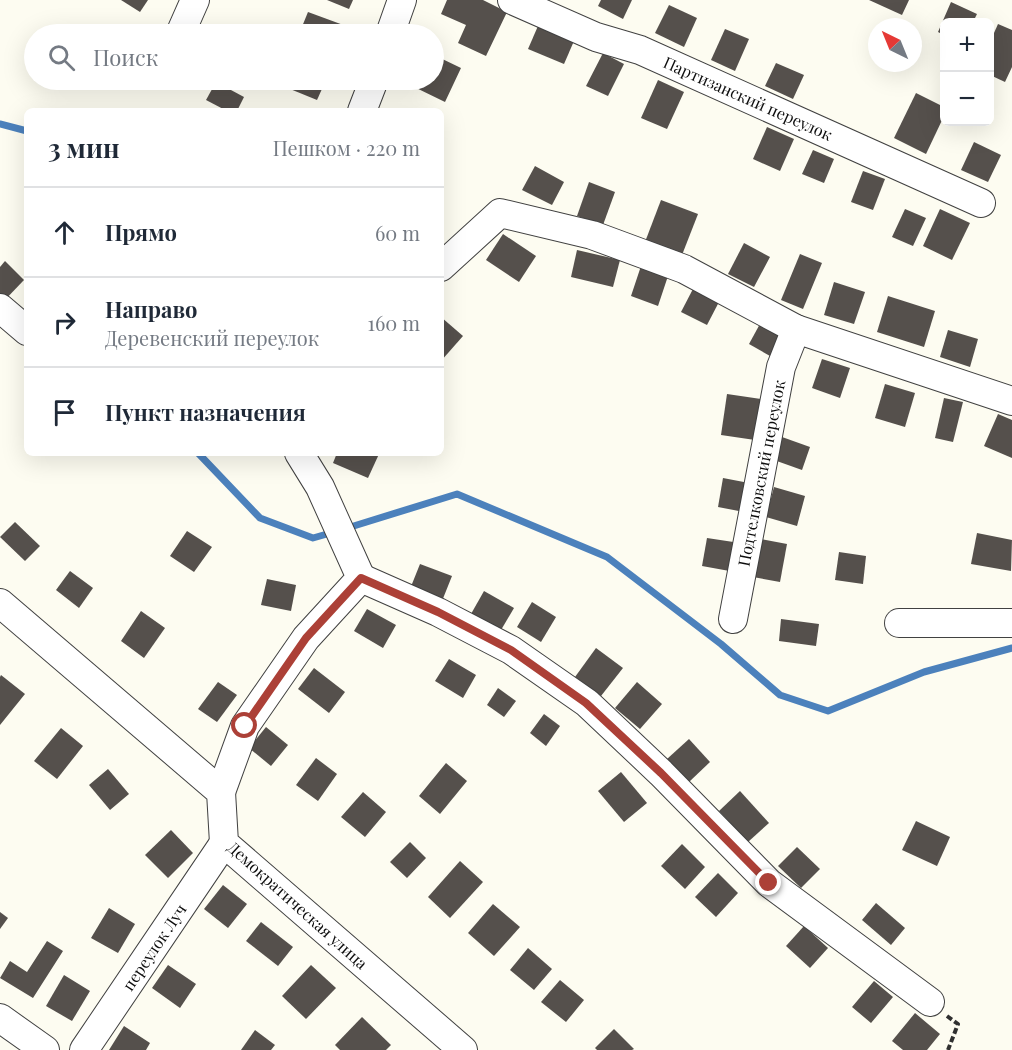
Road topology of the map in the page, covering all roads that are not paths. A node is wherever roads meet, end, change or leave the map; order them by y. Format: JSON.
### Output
{"nodes":[{"id":1,"x":195,"y":0,"type":"edge"},
{"id":2,"x":402,"y":0,"type":"edge"},
{"id":3,"x":512,"y":0,"type":"edge"},
{"id":4,"x":184,"y":24,"type":"edge"},
{"id":5,"x":394,"y":24,"type":"edge"},
{"id":6,"x":370,"y":90,"type":"edge"},
{"id":7,"x":363,"y":108,"type":"edge"},
{"id":8,"x":981,"y":203,"type":"dead end"},
{"id":9,"x":444,"y":264,"type":"edge"},
{"id":10,"x":0,"y":308,"type":"edge"},
{"id":11,"x":24,"y":328,"type":"edge"},
{"id":12,"x":796,"y":329,"type":"junction"},
{"id":13,"x":1012,"y":401,"type":"edge"},
{"id":14,"x":301,"y":456,"type":"edge"},
{"id":15,"x":361,"y":578,"type":"junction"},
{"id":16,"x":0,"y":603,"type":"edge"},
{"id":17,"x":733,"y":619,"type":"dead end"},
{"id":18,"x":899,"y":623,"type":"dead end"},
{"id":19,"x":1012,"y":623,"type":"edge"},
{"id":20,"x":221,"y":792,"type":"junction"},
{"id":21,"x":225,"y":843,"type":"junction"},
{"id":22,"x":930,"y":1002,"type":"road end"},
{"id":23,"x":0,"y":1018,"type":"edge"},
{"id":24,"x":45,"y":1050,"type":"edge"},
{"id":25,"x":84,"y":1050,"type":"edge"},
{"id":26,"x":463,"y":1050,"type":"edge"}],
"edges":[{"from":1,"to":4,"type":"street"},
{"from":2,"to":5,"type":"street"},
{"from":3,"to":8,"type":"street","name":"Партизанский переулок"},
{"from":6,"to":7,"type":"street"},
{"from":9,"to":12,"type":"street"},
{"from":10,"to":11,"type":"street"},
{"from":12,"to":13,"type":"street"},
{"from":12,"to":17,"type":"street","name":"Подтелковский переулок"},
{"from":14,"to":15,"type":"street"},
{"from":15,"to":20,"type":"street"},
{"from":15,"to":22,"type":"street"},
{"from":16,"to":20,"type":"street"},
{"from":18,"to":19,"type":"street"},
{"from":20,"to":21,"type":"street","name":"Демократическая улица"},
{"from":21,"to":25,"type":"street","name":"переулок Луч"},
{"from":21,"to":26,"type":"street","name":"Демократическая улица"},
{"from":23,"to":24,"type":"street"}]}
